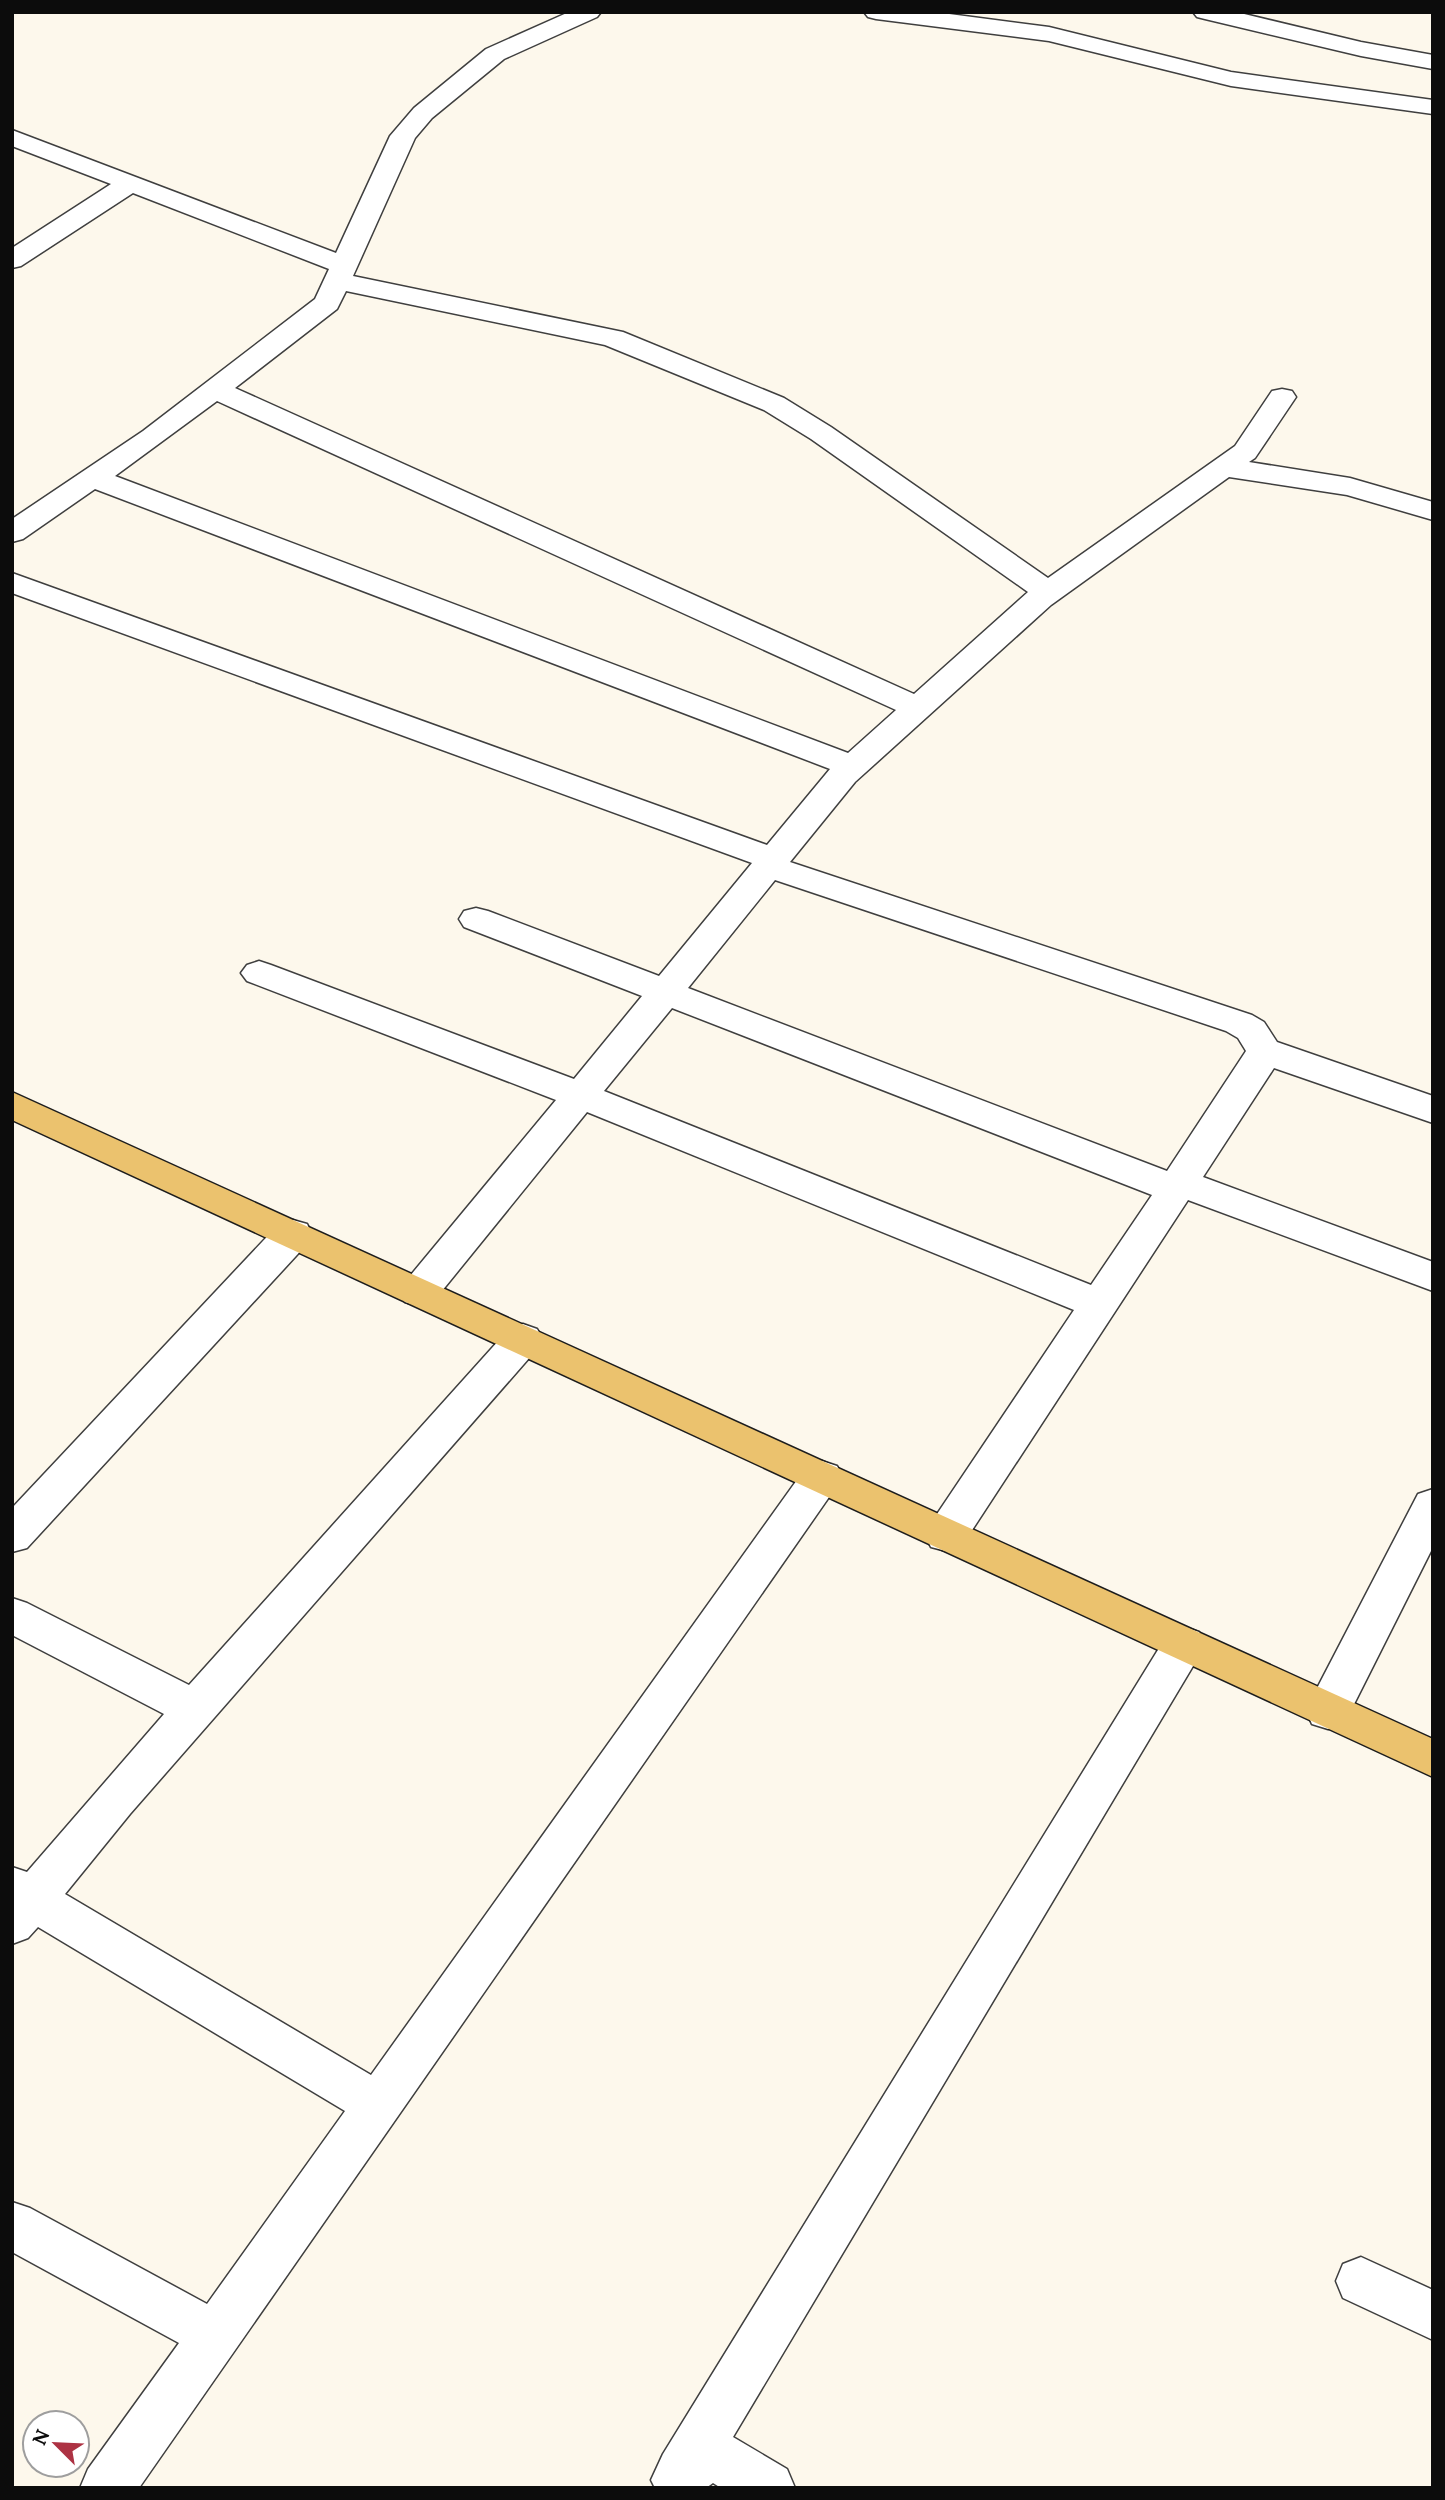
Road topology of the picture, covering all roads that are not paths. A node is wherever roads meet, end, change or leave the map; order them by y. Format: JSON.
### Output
{"nodes":[{"id":1,"x":589,"y":12,"type":"edge"},
{"id":2,"x":876,"y":12,"type":"edge"},
{"id":3,"x":1205,"y":12,"type":"edge"},
{"id":4,"x":1433,"y":62,"type":"edge"},
{"id":5,"x":1433,"y":107,"type":"edge"},
{"id":6,"x":12,"y":137,"type":"edge"},
{"id":7,"x":131,"y":183,"type":"junction"},
{"id":8,"x":12,"y":260,"type":"edge"},
{"id":9,"x":342,"y":273,"type":"junction"},
{"id":10,"x":214,"y":389,"type":"junction"},
{"id":11,"x":1282,"y":397,"type":"dead end"},
{"id":12,"x":1224,"y":467,"type":"junction"},
{"id":13,"x":92,"y":478,"type":"junction"},
{"id":14,"x":1433,"y":511,"type":"edge"},
{"id":15,"x":12,"y":533,"type":"edge"},
{"id":16,"x":12,"y":582,"type":"edge"},
{"id":17,"x":1048,"y":592,"type":"junction"},
{"id":18,"x":916,"y":707,"type":"junction"},
{"id":19,"x":852,"y":766,"type":"junction"},
{"id":20,"x":770,"y":862,"type":"junction"},
{"id":21,"x":476,"y":919,"type":"dead end"},
{"id":22,"x":259,"y":973,"type":"dead end"},
{"id":23,"x":666,"y":990,"type":"junction"},
{"id":24,"x":1264,"y":1051,"type":"junction"},
{"id":25,"x":580,"y":1095,"type":"junction"},
{"id":26,"x":12,"y":1105,"type":"edge"},
{"id":27,"x":1433,"y":1110,"type":"edge"},
{"id":28,"x":1177,"y":1185,"type":"junction"},
{"id":29,"x":293,"y":1234,"type":"junction"},
{"id":30,"x":1433,"y":1277,"type":"edge"},
{"id":31,"x":419,"y":1292,"type":"junction"},
{"id":32,"x":1098,"y":1304,"type":"junction"},
{"id":33,"x":523,"y":1339,"type":"junction"},
{"id":34,"x":822,"y":1477,"type":"junction"},
{"id":35,"x":1433,"y":1505,"type":"edge"},
{"id":36,"x":946,"y":1535,"type":"junction"},
{"id":37,"x":12,"y":1536,"type":"edge"},
{"id":38,"x":12,"y":1615,"type":"edge"},
{"id":39,"x":1184,"y":1644,"type":"junction"},
{"id":40,"x":195,"y":1709,"type":"junction"},
{"id":41,"x":1328,"y":1711,"type":"junction"},
{"id":42,"x":1433,"y":1759,"type":"edge"},
{"id":43,"x":19,"y":1903,"type":"edge"},
{"id":44,"x":378,"y":2105,"type":"junction"},
{"id":45,"x":12,"y":2225,"type":"edge"},
{"id":46,"x":1361,"y":2281,"type":"dead end"},
{"id":47,"x":1433,"y":2316,"type":"edge"},
{"id":48,"x":216,"y":2336,"type":"junction"},
{"id":49,"x":678,"y":2481,"type":"edge"},
{"id":50,"x":107,"y":2488,"type":"edge"},
{"id":51,"x":768,"y":2488,"type":"edge"}],
"edges":[{"from":1,"to":9,"type":"street"},
{"from":2,"to":5,"type":"street"},
{"from":3,"to":4,"type":"street"},
{"from":6,"to":7,"type":"street"},
{"from":7,"to":8,"type":"street"},
{"from":7,"to":9,"type":"street"},
{"from":9,"to":10,"type":"street"},
{"from":9,"to":17,"type":"street"},
{"from":10,"to":13,"type":"street"},
{"from":10,"to":18,"type":"street"},
{"from":11,"to":12,"type":"street"},
{"from":12,"to":14,"type":"street"},
{"from":12,"to":17,"type":"street"},
{"from":13,"to":15,"type":"street"},
{"from":13,"to":19,"type":"street"},
{"from":16,"to":20,"type":"street"},
{"from":17,"to":18,"type":"street"},
{"from":18,"to":19,"type":"street"},
{"from":19,"to":20,"type":"street"},
{"from":20,"to":23,"type":"street"},
{"from":20,"to":24,"type":"street"},
{"from":21,"to":23,"type":"street"},
{"from":22,"to":25,"type":"street"},
{"from":23,"to":25,"type":"street"},
{"from":23,"to":28,"type":"street"},
{"from":24,"to":27,"type":"street"},
{"from":24,"to":28,"type":"street"},
{"from":25,"to":31,"type":"street"},
{"from":25,"to":32,"type":"street"},
{"from":26,"to":29,"type":"main road"},
{"from":28,"to":30,"type":"street"},
{"from":28,"to":32,"type":"street"},
{"from":29,"to":31,"type":"main road"},
{"from":29,"to":37,"type":"street"},
{"from":31,"to":33,"type":"main road"},
{"from":32,"to":36,"type":"street"},
{"from":33,"to":34,"type":"main road"},
{"from":33,"to":40,"type":"street"},
{"from":34,"to":36,"type":"main road"},
{"from":34,"to":44,"type":"street"},
{"from":35,"to":41,"type":"street"},
{"from":36,"to":39,"type":"main road"},
{"from":38,"to":40,"type":"street"},
{"from":39,"to":41,"type":"main road"},
{"from":39,"to":49,"type":"street"},
{"from":40,"to":43,"type":"street"},
{"from":41,"to":42,"type":"main road"},
{"from":43,"to":44,"type":"street"},
{"from":44,"to":48,"type":"street"},
{"from":45,"to":48,"type":"street"},
{"from":46,"to":47,"type":"street"},
{"from":48,"to":50,"type":"street"},
{"from":49,"to":51,"type":"street"}]}
